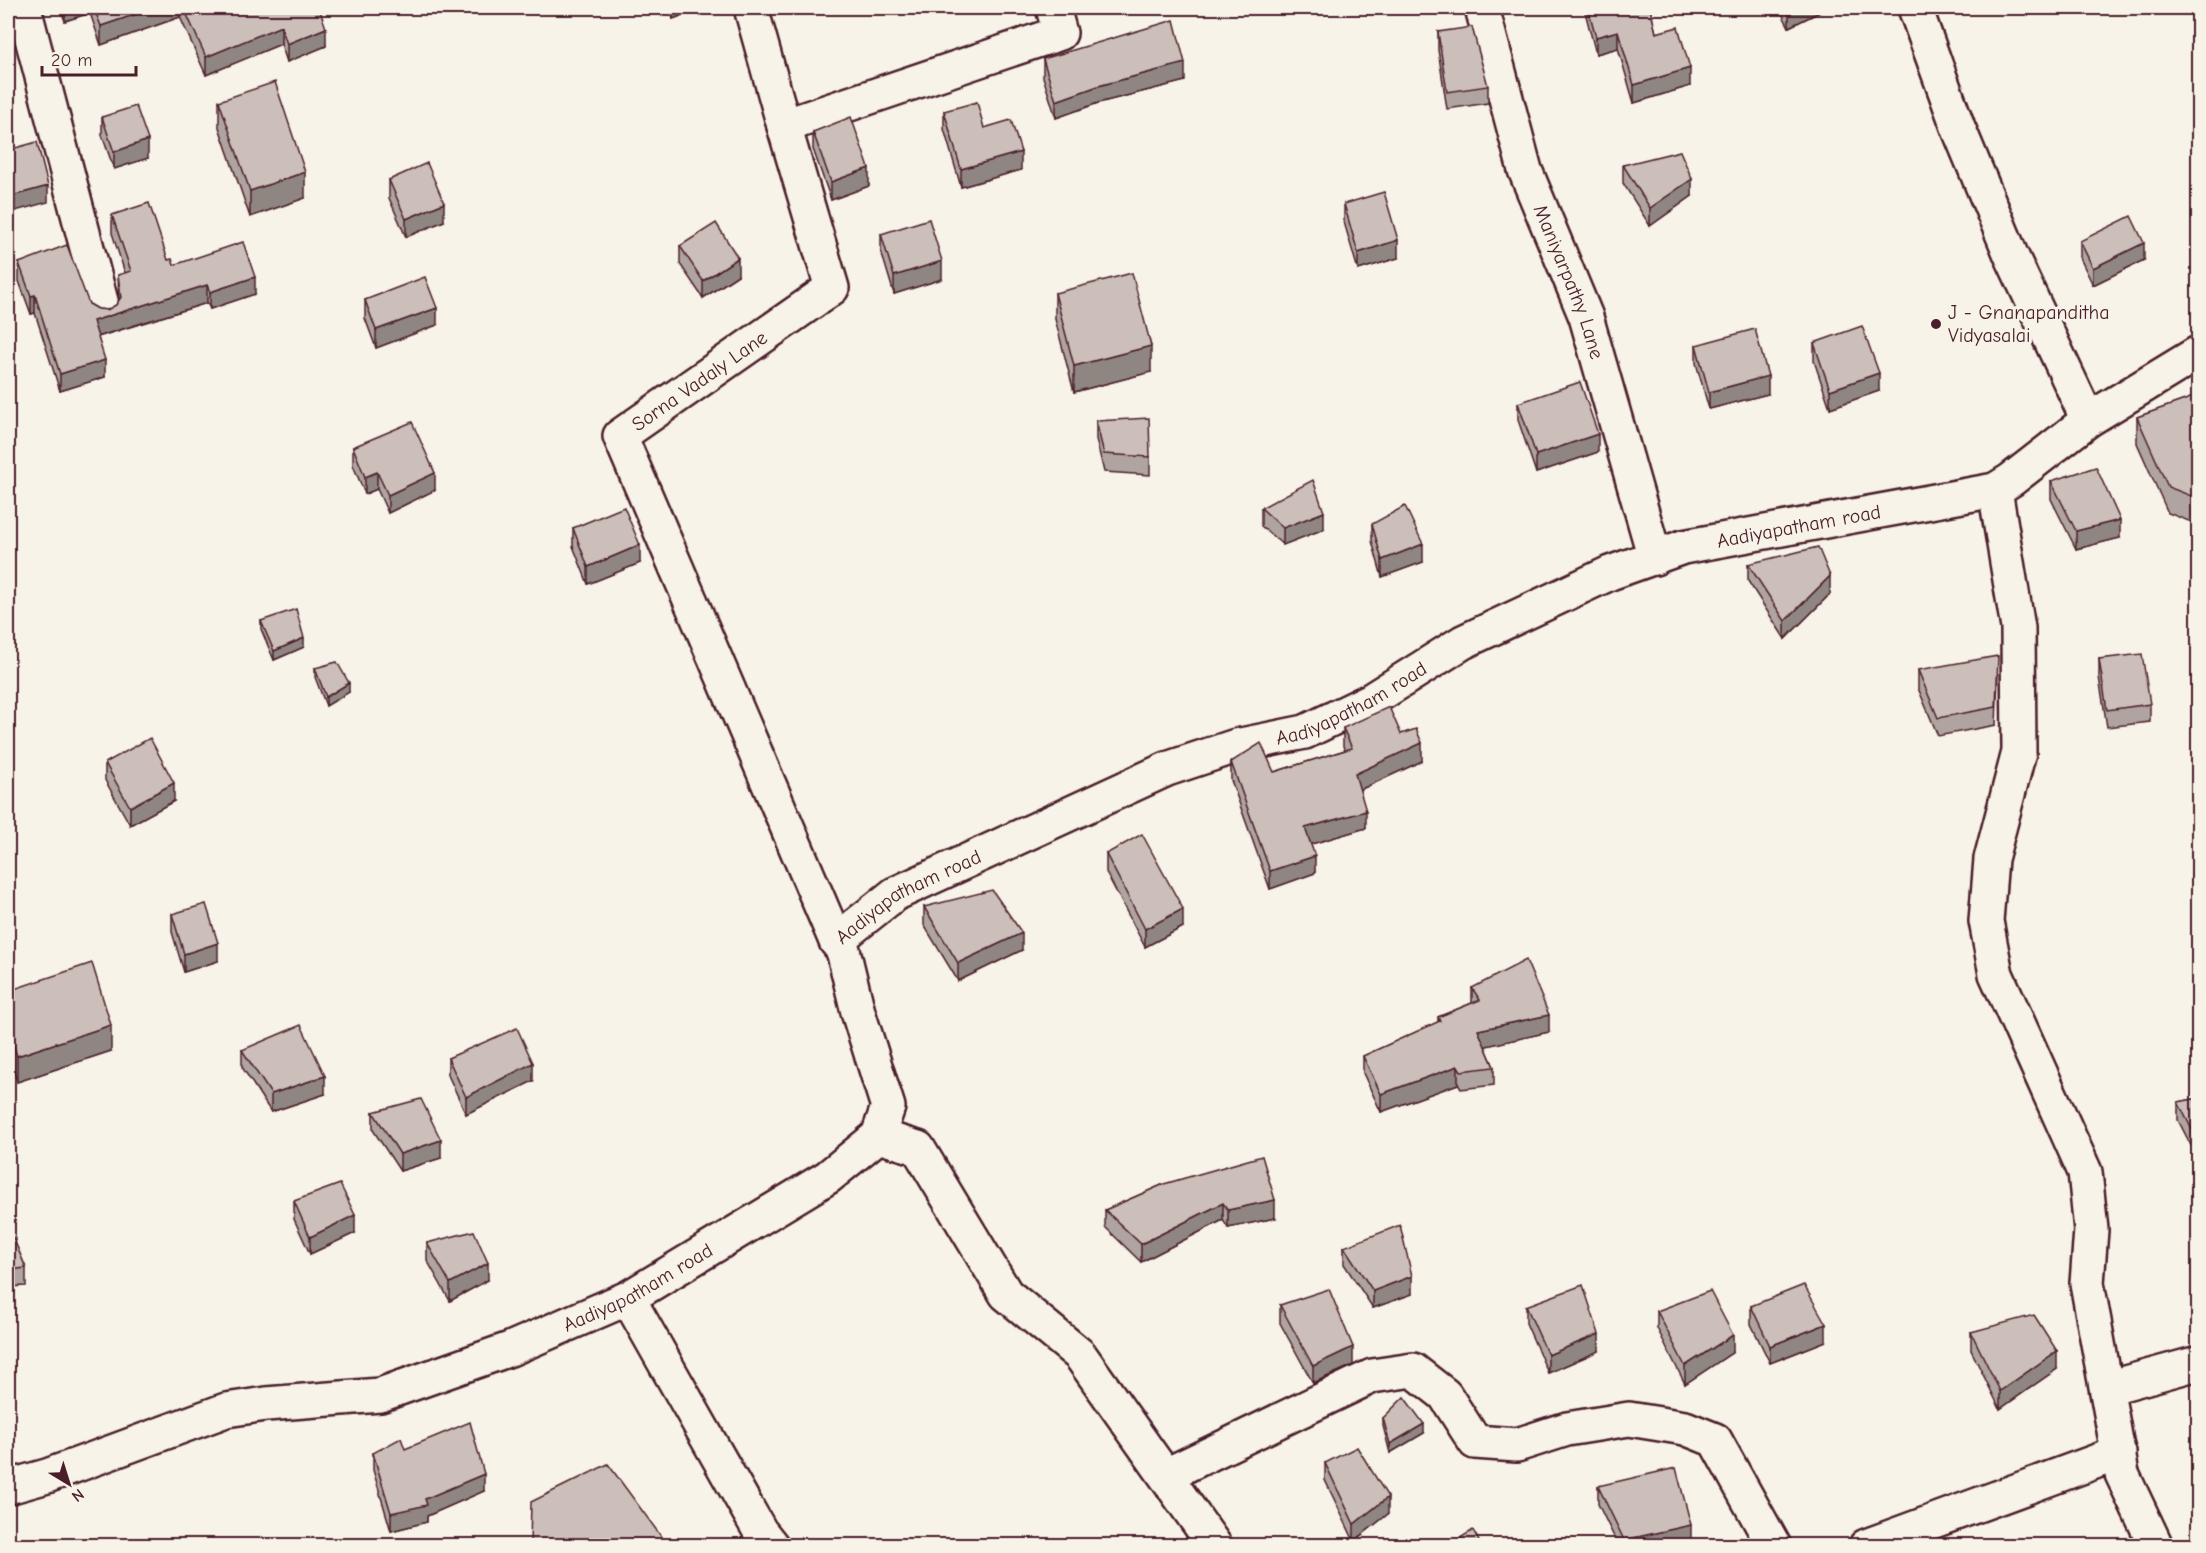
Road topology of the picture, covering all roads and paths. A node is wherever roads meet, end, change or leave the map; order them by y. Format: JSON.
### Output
{"nodes":[{"id":1,"x":24,"y":8,"type":"edge"},
{"id":2,"x":751,"y":8,"type":"edge"},
{"id":3,"x":1053,"y":8,"type":"edge"},
{"id":4,"x":1482,"y":8,"type":"edge"},
{"id":5,"x":1915,"y":8,"type":"edge"},
{"id":6,"x":784,"y":126,"type":"junction"},
{"id":7,"x":103,"y":309,"type":"edge"},
{"id":8,"x":2199,"y":353,"type":"edge"},
{"id":9,"x":2088,"y":420,"type":"junction"},
{"id":10,"x":1995,"y":490,"type":"junction"},
{"id":11,"x":1655,"y":558,"type":"junction"},
{"id":12,"x":836,"y":941,"type":"junction"},
{"id":13,"x":878,"y":1136,"type":"junction"},
{"id":14,"x":628,"y":1298,"type":"junction"},
{"id":15,"x":2199,"y":1363,"type":"edge"},
{"id":16,"x":2107,"y":1388,"type":"junction"},
{"id":17,"x":2119,"y":1453,"type":"junction"},
{"id":18,"x":1166,"y":1474,"type":"junction"},
{"id":19,"x":8,"y":1487,"type":"edge"},
{"id":20,"x":1874,"y":1544,"type":"edge"},
{"id":21,"x":772,"y":1545,"type":"edge"},
{"id":22,"x":1215,"y":1545,"type":"edge"},
{"id":23,"x":1774,"y":1545,"type":"edge"},
{"id":24,"x":2156,"y":1545,"type":"edge"}],
"edges":[{"from":1,"to":7,"type":"street"},
{"from":2,"to":6,"type":"street"},
{"from":3,"to":6,"type":"street"},
{"from":4,"to":11,"type":"street","name":"Maniyarpathy Lane"},
{"from":5,"to":9,"type":"street"},
{"from":6,"to":12,"type":"street","name":"Sorna Vadaly Lane"},
{"from":8,"to":9,"type":"street"},
{"from":9,"to":10,"type":"street"},
{"from":10,"to":11,"type":"street","name":"Aadiyapatham road"},
{"from":10,"to":16,"type":"street"},
{"from":11,"to":12,"type":"street","name":"Aadiyapatham road"},
{"from":12,"to":13,"type":"street","name":"Aadiyapatham road"},
{"from":13,"to":14,"type":"street","name":"Aadiyapatham road"},
{"from":13,"to":18,"type":"street"},
{"from":14,"to":19,"type":"street","name":"Aadiyapatham road"},
{"from":14,"to":21,"type":"street"},
{"from":15,"to":16,"type":"street"},
{"from":16,"to":17,"type":"street"},
{"from":17,"to":20,"type":"street"},
{"from":17,"to":24,"type":"street"},
{"from":18,"to":22,"type":"street"},
{"from":18,"to":23,"type":"street"}]}
